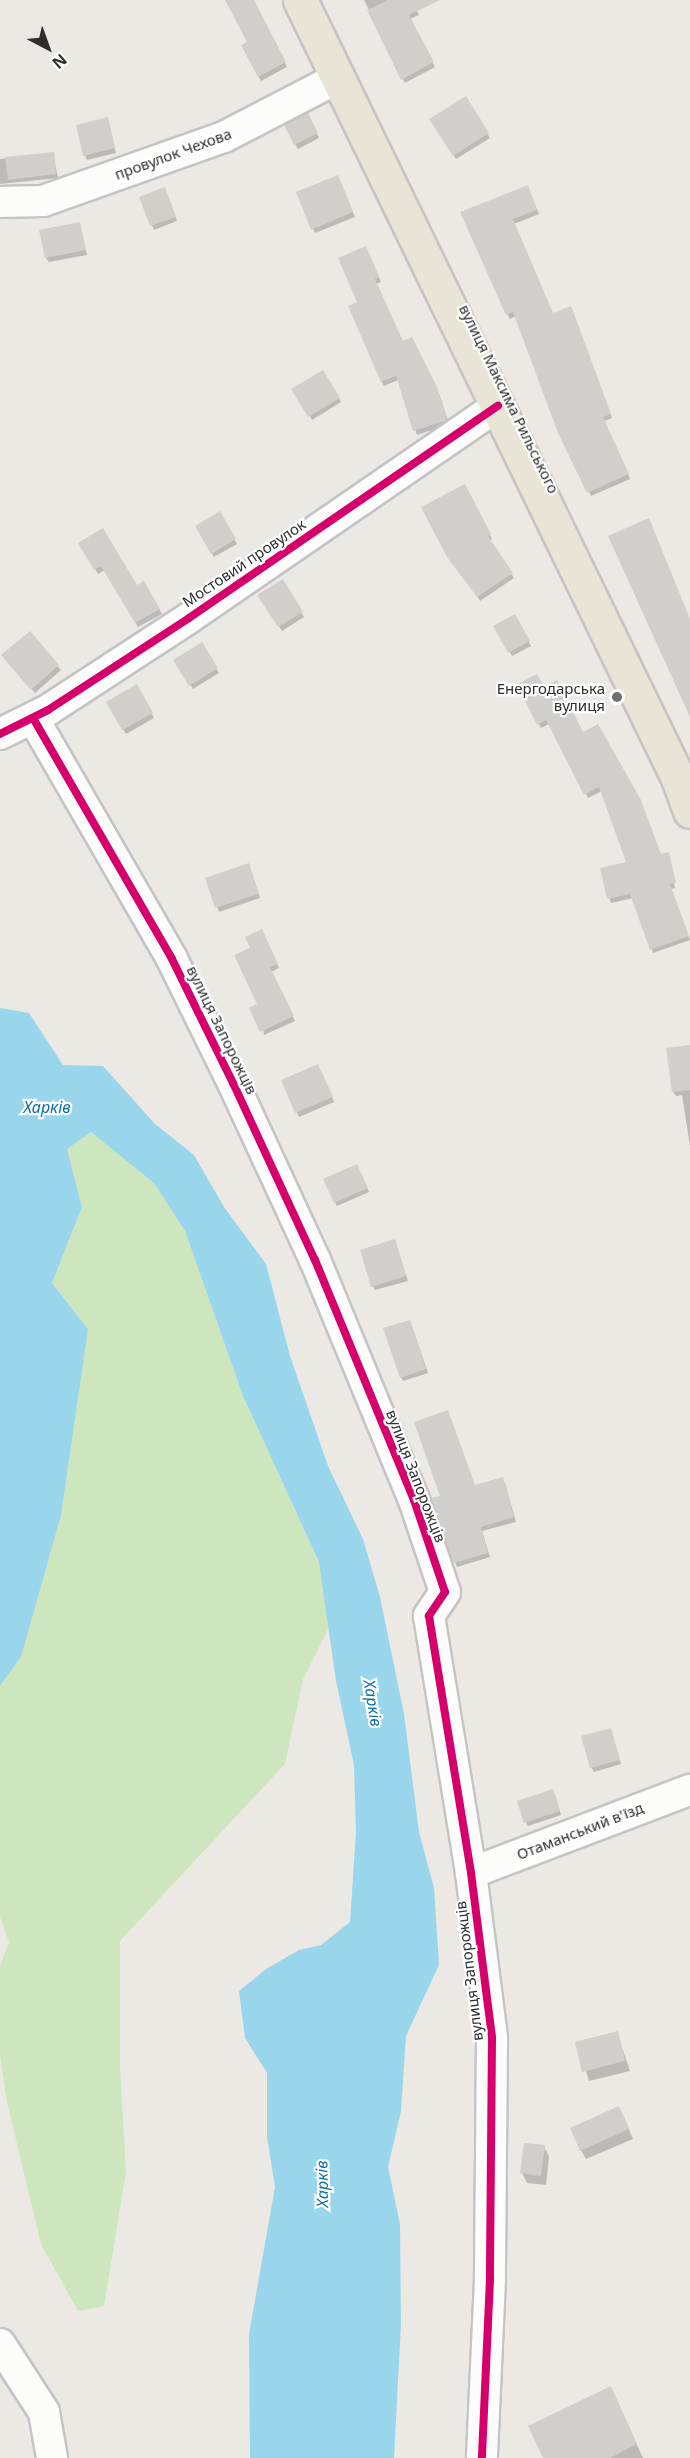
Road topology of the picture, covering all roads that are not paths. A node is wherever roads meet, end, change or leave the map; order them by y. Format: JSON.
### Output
{"nodes":[{"id":1,"x":300,"y":0,"type":"edge"},
{"id":2,"x":338,"y":78,"type":"junction"},
{"id":3,"x":0,"y":202,"type":"edge"},
{"id":4,"x":498,"y":406,"type":"junction"},
{"id":5,"x":33,"y":718,"type":"junction"},
{"id":6,"x":0,"y":734,"type":"edge"},
{"id":7,"x":684,"y":778,"type":"edge"},
{"id":8,"x":690,"y":811,"type":"edge"},
{"id":9,"x":690,"y":1790,"type":"edge"},
{"id":10,"x":471,"y":1874,"type":"junction"},
{"id":11,"x":0,"y":2344,"type":"edge"},
{"id":12,"x":52,"y":2458,"type":"edge"},
{"id":13,"x":482,"y":2458,"type":"edge"}],
"edges":[{"from":1,"to":2,"type":"main road","name":"вулиця Максима Рильського"},
{"from":2,"to":3,"type":"street","name":"провулок Чехова"},
{"from":2,"to":4,"type":"main road","name":"вулиця Максима Рильського"},
{"from":4,"to":5,"type":"street","name":"Мостовий провулок"},
{"from":4,"to":7,"type":"main road","name":"вулиця Максима Рильського"},
{"from":5,"to":6,"type":"street","name":"Мостовий провулок"},
{"from":5,"to":10,"type":"street","name":"вулиця Запорожців"},
{"from":7,"to":8,"type":"main road","name":"вулиця Максима Рильського"},
{"from":9,"to":10,"type":"street","name":"Отаманський в'їзд"},
{"from":10,"to":13,"type":"street","name":"вулиця Запорожців"},
{"from":11,"to":12,"type":"street"}]}
